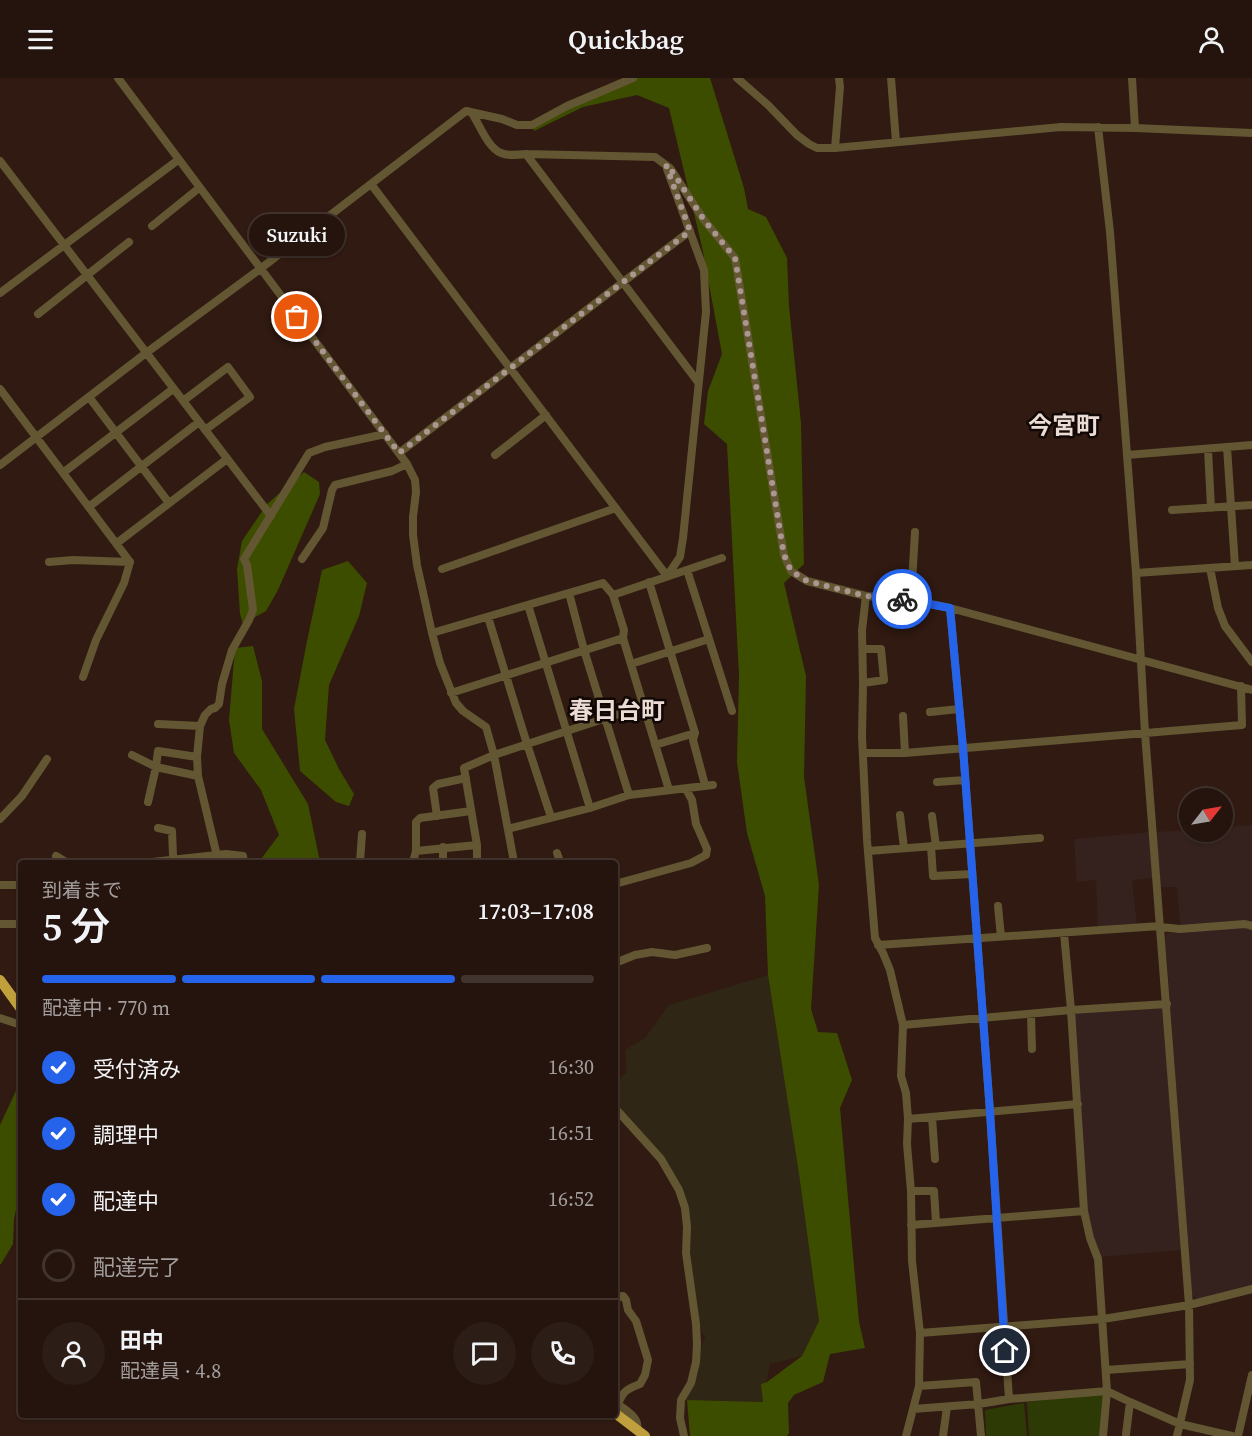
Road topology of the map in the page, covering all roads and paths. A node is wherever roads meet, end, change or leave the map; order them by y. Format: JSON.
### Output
{"nodes":[{"id":1,"x":118,"y":78,"type":"edge"},
{"id":2,"x":633,"y":78,"type":"edge"},
{"id":3,"x":737,"y":78,"type":"edge"},
{"id":4,"x":839,"y":78,"type":"edge"},
{"id":5,"x":891,"y":78,"type":"edge"},
{"id":6,"x":1132,"y":78,"type":"edge"},
{"id":7,"x":472,"y":113,"type":"junction"},
{"id":8,"x":1098,"y":127,"type":"junction"},
{"id":9,"x":1135,"y":128,"type":"junction"},
{"id":10,"x":1252,"y":133,"type":"edge"},
{"id":11,"x":896,"y":142,"type":"junction"},
{"id":12,"x":835,"y":148,"type":"junction"},
{"id":13,"x":526,"y":154,"type":"junction"},
{"id":14,"x":0,"y":160,"type":"edge"},
{"id":15,"x":178,"y":160,"type":"junction"},
{"id":16,"x":666,"y":165,"type":"junction"},
{"id":17,"x":370,"y":184,"type":"junction"},
{"id":18,"x":199,"y":188,"type":"junction"},
{"id":19,"x":152,"y":225,"type":"dead end"},
{"id":20,"x":690,"y":231,"type":"junction"},
{"id":21,"x":129,"y":242,"type":"dead end"},
{"id":22,"x":64,"y":244,"type":"junction"},
{"id":23,"x":260,"y":269,"type":"junction"},
{"id":24,"x":88,"y":275,"type":"junction"},
{"id":25,"x":622,"y":283,"type":"junction"},
{"id":26,"x":0,"y":293,"type":"edge"},
{"id":27,"x":38,"y":314,"type":"dead end"},
{"id":28,"x":146,"y":353,"type":"junction"},
{"id":29,"x":510,"y":368,"type":"junction"},
{"id":30,"x":698,"y":382,"type":"junction"},
{"id":31,"x":0,"y":389,"type":"edge"},
{"id":32,"x":174,"y":389,"type":"junction"},
{"id":33,"x":89,"y":397,"type":"junction"},
{"id":34,"x":183,"y":402,"type":"junction"},
{"id":35,"x":546,"y":415,"type":"junction"},
{"id":36,"x":198,"y":422,"type":"junction"},
{"id":37,"x":206,"y":430,"type":"junction"},
{"id":38,"x":116,"y":433,"type":"junction"},
{"id":39,"x":385,"y":434,"type":"junction"},
{"id":40,"x":38,"y":437,"type":"junction"},
{"id":41,"x":1252,"y":445,"type":"edge"},
{"id":42,"x":1227,"y":447,"type":"junction"},
{"id":43,"x":1208,"y":449,"type":"junction"},
{"id":44,"x":399,"y":453,"type":"junction"},
{"id":45,"x":495,"y":455,"type":"dead end"},
{"id":46,"x":1127,"y":455,"type":"junction"},
{"id":47,"x":227,"y":459,"type":"junction"},
{"id":48,"x":407,"y":464,"type":"junction"},
{"id":49,"x":0,"y":465,"type":"edge"},
{"id":50,"x":142,"y":466,"type":"junction"},
{"id":51,"x":64,"y":472,"type":"junction"},
{"id":52,"x":169,"y":503,"type":"junction"},
{"id":53,"x":90,"y":506,"type":"junction"},
{"id":54,"x":1252,"y":506,"type":"edge"},
{"id":55,"x":1231,"y":507,"type":"junction"},
{"id":56,"x":616,"y":508,"type":"junction"},
{"id":57,"x":1211,"y":508,"type":"junction"},
{"id":58,"x":1173,"y":510,"type":"dead end"},
{"id":59,"x":271,"y":516,"type":"junction"},
{"id":60,"x":915,"y":532,"type":"dead end"},
{"id":61,"x":117,"y":543,"type":"junction"},
{"id":62,"x":722,"y":558,"type":"dead end"},
{"id":63,"x":302,"y":559,"type":"dead end"},
{"id":64,"x":49,"y":562,"type":"dead end"},
{"id":65,"x":130,"y":562,"type":"junction"},
{"id":66,"x":1252,"y":565,"type":"edge"},
{"id":67,"x":1235,"y":566,"type":"junction"},
{"id":68,"x":442,"y":568,"type":"dead end"},
{"id":69,"x":1210,"y":568,"type":"junction"},
{"id":70,"x":687,"y":570,"type":"junction"},
{"id":71,"x":1136,"y":573,"type":"junction"},
{"id":72,"x":667,"y":576,"type":"junction"},
{"id":73,"x":649,"y":582,"type":"junction"},
{"id":74,"x":568,"y":593,"type":"junction"},
{"id":75,"x":613,"y":595,"type":"junction"},
{"id":76,"x":866,"y":596,"type":"junction"},
{"id":77,"x":911,"y":600,"type":"junction"},
{"id":78,"x":528,"y":606,"type":"junction"},
{"id":79,"x":950,"y":608,"type":"junction"},
{"id":80,"x":488,"y":617,"type":"junction"},
{"id":81,"x":432,"y":633,"type":"junction"},
{"id":82,"x":623,"y":638,"type":"junction"},
{"id":83,"x":709,"y":639,"type":"junction"},
{"id":84,"x":863,"y":649,"type":"junction"},
{"id":85,"x":584,"y":650,"type":"junction"},
{"id":86,"x":670,"y":652,"type":"junction"},
{"id":87,"x":1249,"y":654,"type":"edge"},
{"id":88,"x":1141,"y":660,"type":"junction"},
{"id":89,"x":546,"y":662,"type":"junction"},
{"id":90,"x":1252,"y":662,"type":"edge"},
{"id":91,"x":631,"y":664,"type":"junction"},
{"id":92,"x":506,"y":675,"type":"junction"},
{"id":93,"x":83,"y":677,"type":"dead end"},
{"id":94,"x":863,"y":683,"type":"junction"},
{"id":95,"x":1241,"y":686,"type":"junction"},
{"id":96,"x":1252,"y":690,"type":"edge"},
{"id":97,"x":451,"y":693,"type":"junction"},
{"id":98,"x":643,"y":706,"type":"junction"},
{"id":99,"x":959,"y":709,"type":"junction"},
{"id":100,"x":732,"y":711,"type":"dead end"},
{"id":101,"x":930,"y":712,"type":"dead end"},
{"id":102,"x":903,"y":716,"type":"dead end"},
{"id":103,"x":605,"y":719,"type":"junction"},
{"id":104,"x":158,"y":723,"type":"dead end"},
{"id":105,"x":200,"y":726,"type":"junction"},
{"id":106,"x":567,"y":731,"type":"junction"},
{"id":107,"x":695,"y":733,"type":"junction"},
{"id":108,"x":1145,"y":733,"type":"junction"},
{"id":109,"x":527,"y":744,"type":"junction"},
{"id":110,"x":655,"y":745,"type":"junction"},
{"id":111,"x":963,"y":748,"type":"junction"},
{"id":112,"x":863,"y":753,"type":"junction"},
{"id":113,"x":905,"y":753,"type":"junction"},
{"id":114,"x":132,"y":755,"type":"dead end"},
{"id":115,"x":494,"y":755,"type":"junction"},
{"id":116,"x":197,"y":757,"type":"junction"},
{"id":117,"x":47,"y":759,"type":"dead end"},
{"id":118,"x":156,"y":767,"type":"junction"},
{"id":119,"x":198,"y":776,"type":"junction"},
{"id":120,"x":466,"y":778,"type":"junction"},
{"id":121,"x":965,"y":780,"type":"junction"},
{"id":122,"x":937,"y":782,"type":"dead end"},
{"id":123,"x":686,"y":789,"type":"junction"},
{"id":124,"x":669,"y":790,"type":"junction"},
{"id":125,"x":629,"y":795,"type":"junction"},
{"id":126,"x":148,"y":802,"type":"dead end"},
{"id":127,"x":590,"y":808,"type":"junction"},
{"id":128,"x":471,"y":811,"type":"junction"},
{"id":129,"x":900,"y":815,"type":"dead end"},
{"id":130,"x":437,"y":816,"type":"junction"},
{"id":131,"x":932,"y":816,"type":"dead end"},
{"id":132,"x":551,"y":817,"type":"junction"},
{"id":133,"x":0,"y":819,"type":"edge"},
{"id":134,"x":158,"y":828,"type":"dead end"},
{"id":135,"x":508,"y":829,"type":"junction"},
{"id":136,"x":362,"y":834,"type":"dead end"},
{"id":137,"x":1040,"y":838,"type":"dead end"},
{"id":138,"x":970,"y":843,"type":"junction"},
{"id":139,"x":477,"y":845,"type":"junction"},
{"id":140,"x":934,"y":846,"type":"junction"},
{"id":141,"x":443,"y":848,"type":"junction"},
{"id":142,"x":904,"y":848,"type":"junction"},
{"id":143,"x":416,"y":851,"type":"junction"},
{"id":144,"x":868,"y":851,"type":"junction"},
{"id":145,"x":557,"y":853,"type":"dead end"},
{"id":146,"x":56,"y":856,"type":"dead end"},
{"id":147,"x":212,"y":858,"type":"edge"},
{"id":148,"x":227,"y":858,"type":"edge"},
{"id":149,"x":63,"y":860,"type":"edge"},
{"id":150,"x":174,"y":860,"type":"edge"},
{"id":151,"x":244,"y":860,"type":"edge"},
{"id":152,"x":360,"y":860,"type":"edge"},
{"id":153,"x":413,"y":860,"type":"edge"},
{"id":154,"x":443,"y":860,"type":"edge"},
{"id":155,"x":477,"y":860,"type":"edge"},
{"id":156,"x":514,"y":860,"type":"edge"},
{"id":157,"x":559,"y":860,"type":"edge"},
{"id":158,"x":972,"y":874,"type":"junction"},
{"id":159,"x":618,"y":883,"type":"edge"},
{"id":160,"x":0,"y":885,"type":"edge"},
{"id":161,"x":18,"y":885,"type":"edge"},
{"id":162,"x":998,"y":906,"type":"dead end"},
{"id":163,"x":0,"y":924,"type":"edge"},
{"id":164,"x":18,"y":924,"type":"edge"},
{"id":165,"x":1160,"y":926,"type":"junction"},
{"id":166,"x":1252,"y":926,"type":"edge"},
{"id":167,"x":1064,"y":933,"type":"junction"},
{"id":168,"x":1001,"y":937,"type":"junction"},
{"id":169,"x":977,"y":938,"type":"junction"},
{"id":170,"x":878,"y":945,"type":"junction"},
{"id":171,"x":707,"y":948,"type":"dead end"},
{"id":172,"x":618,"y":962,"type":"edge"},
{"id":173,"x":0,"y":980,"type":"edge"},
{"id":174,"x":18,"y":1004,"type":"edge"},
{"id":175,"x":1167,"y":1004,"type":"junction"},
{"id":176,"x":1071,"y":1010,"type":"junction"},
{"id":177,"x":1030,"y":1014,"type":"junction"},
{"id":178,"x":0,"y":1018,"type":"edge"},
{"id":179,"x":983,"y":1018,"type":"junction"},
{"id":180,"x":18,"y":1024,"type":"edge"},
{"id":181,"x":903,"y":1025,"type":"junction"},
{"id":182,"x":1032,"y":1049,"type":"dead end"},
{"id":183,"x":1078,"y":1104,"type":"junction"},
{"id":184,"x":618,"y":1111,"type":"edge"},
{"id":185,"x":990,"y":1112,"type":"junction"},
{"id":186,"x":932,"y":1117,"type":"junction"},
{"id":187,"x":908,"y":1119,"type":"junction"},
{"id":188,"x":935,"y":1158,"type":"dead end"},
{"id":189,"x":911,"y":1191,"type":"junction"},
{"id":190,"x":1084,"y":1211,"type":"junction"},
{"id":191,"x":996,"y":1218,"type":"junction"},
{"id":192,"x":936,"y":1223,"type":"junction"},
{"id":193,"x":911,"y":1225,"type":"junction"},
{"id":194,"x":1252,"y":1289,"type":"edge"},
{"id":195,"x":618,"y":1297,"type":"edge"},
{"id":196,"x":1189,"y":1305,"type":"junction"},
{"id":197,"x":1103,"y":1319,"type":"junction"},
{"id":198,"x":1004,"y":1328,"type":"junction"},
{"id":199,"x":920,"y":1333,"type":"junction"},
{"id":200,"x":1190,"y":1364,"type":"junction"},
{"id":201,"x":1106,"y":1370,"type":"junction"},
{"id":202,"x":1252,"y":1375,"type":"edge"},
{"id":203,"x":919,"y":1386,"type":"junction"},
{"id":204,"x":1107,"y":1391,"type":"junction"},
{"id":205,"x":1009,"y":1399,"type":"junction"},
{"id":206,"x":618,"y":1402,"type":"edge"},
{"id":207,"x":1130,"y":1402,"type":"junction"},
{"id":208,"x":979,"y":1404,"type":"junction"},
{"id":209,"x":947,"y":1407,"type":"junction"},
{"id":210,"x":618,"y":1408,"type":"edge"},
{"id":211,"x":914,"y":1409,"type":"junction"},
{"id":212,"x":1180,"y":1424,"type":"junction"},
{"id":213,"x":641,"y":1433,"type":"edge"},
{"id":214,"x":1126,"y":1434,"type":"dead end"},
{"id":215,"x":684,"y":1436,"type":"edge"},
{"id":216,"x":906,"y":1436,"type":"edge"},
{"id":217,"x":943,"y":1436,"type":"edge"},
{"id":218,"x":981,"y":1436,"type":"edge"},
{"id":219,"x":1103,"y":1436,"type":"edge"},
{"id":220,"x":1177,"y":1436,"type":"edge"},
{"id":221,"x":1232,"y":1436,"type":"edge"},
{"id":222,"x":1238,"y":1436,"type":"edge"}],
"edges":[{"from":1,"to":15,"type":"street"},
{"from":2,"to":7,"type":"street"},
{"from":3,"to":12,"type":"street"},
{"from":4,"to":12,"type":"street"},
{"from":5,"to":11,"type":"street"},
{"from":6,"to":9,"type":"street"},
{"from":7,"to":13,"type":"street"},
{"from":7,"to":17,"type":"street"},
{"from":8,"to":9,"type":"street"},
{"from":8,"to":11,"type":"street"},
{"from":8,"to":46,"type":"street"},
{"from":9,"to":10,"type":"street"},
{"from":11,"to":12,"type":"street"},
{"from":13,"to":16,"type":"street"},
{"from":13,"to":25,"type":"street"},
{"from":14,"to":22,"type":"street"},
{"from":15,"to":18,"type":"street"},
{"from":15,"to":22,"type":"street"},
{"from":16,"to":20,"type":"street"},
{"from":16,"to":76,"type":"street"},
{"from":17,"to":23,"type":"street"},
{"from":17,"to":29,"type":"street"},
{"from":18,"to":19,"type":"street"},
{"from":18,"to":23,"type":"street"},
{"from":20,"to":25,"type":"street"},
{"from":20,"to":30,"type":"street"},
{"from":21,"to":24,"type":"street"},
{"from":22,"to":24,"type":"street"},
{"from":22,"to":26,"type":"street"},
{"from":23,"to":28,"type":"street"},
{"from":23,"to":39,"type":"street"},
{"from":24,"to":27,"type":"street"},
{"from":24,"to":28,"type":"street"},
{"from":25,"to":29,"type":"street"},
{"from":25,"to":30,"type":"street"},
{"from":28,"to":32,"type":"street"},
{"from":28,"to":33,"type":"street"},
{"from":29,"to":35,"type":"street"},
{"from":29,"to":44,"type":"street"},
{"from":30,"to":72,"type":"street"},
{"from":31,"to":40,"type":"street"},
{"from":32,"to":34,"type":"street"},
{"from":32,"to":38,"type":"street"},
{"from":33,"to":38,"type":"street"},
{"from":33,"to":40,"type":"street"},
{"from":34,"to":36,"type":"street"},
{"from":34,"to":37,"type":"street"},
{"from":35,"to":45,"type":"street"},
{"from":35,"to":56,"type":"street"},
{"from":36,"to":37,"type":"street"},
{"from":36,"to":50,"type":"street"},
{"from":37,"to":47,"type":"street"},
{"from":38,"to":50,"type":"street"},
{"from":38,"to":51,"type":"street"},
{"from":39,"to":44,"type":"street"},
{"from":39,"to":59,"type":"street"},
{"from":40,"to":49,"type":"street"},
{"from":40,"to":51,"type":"street"},
{"from":41,"to":42,"type":"street"},
{"from":42,"to":43,"type":"street"},
{"from":42,"to":55,"type":"street"},
{"from":43,"to":46,"type":"street"},
{"from":43,"to":57,"type":"street"},
{"from":44,"to":48,"type":"street"},
{"from":46,"to":71,"type":"street"},
{"from":47,"to":52,"type":"street"},
{"from":47,"to":59,"type":"street"},
{"from":48,"to":63,"type":"street"},
{"from":48,"to":81,"type":"street"},
{"from":50,"to":52,"type":"street"},
{"from":50,"to":53,"type":"street"},
{"from":51,"to":53,"type":"street"},
{"from":52,"to":61,"type":"street"},
{"from":53,"to":61,"type":"street"},
{"from":54,"to":55,"type":"street"},
{"from":55,"to":57,"type":"street"},
{"from":55,"to":67,"type":"street"},
{"from":56,"to":68,"type":"street"},
{"from":56,"to":72,"type":"street"},
{"from":57,"to":58,"type":"street"},
{"from":59,"to":105,"type":"street"},
{"from":60,"to":77,"type":"street"},
{"from":61,"to":65,"type":"street"},
{"from":62,"to":70,"type":"street"},
{"from":64,"to":65,"type":"street"},
{"from":65,"to":93,"type":"street"},
{"from":66,"to":67,"type":"street"},
{"from":67,"to":69,"type":"street"},
{"from":69,"to":71,"type":"street"},
{"from":69,"to":87,"type":"street"},
{"from":70,"to":72,"type":"street"},
{"from":70,"to":83,"type":"street"},
{"from":71,"to":88,"type":"street"},
{"from":72,"to":73,"type":"street"},
{"from":73,"to":75,"type":"street"},
{"from":73,"to":86,"type":"street"},
{"from":74,"to":75,"type":"street"},
{"from":74,"to":78,"type":"street"},
{"from":74,"to":85,"type":"street"},
{"from":75,"to":82,"type":"street"},
{"from":76,"to":77,"type":"street"},
{"from":76,"to":84,"type":"street"},
{"from":77,"to":79,"type":"street"},
{"from":78,"to":80,"type":"street"},
{"from":78,"to":89,"type":"street"},
{"from":79,"to":88,"type":"street"},
{"from":79,"to":99,"type":"street"},
{"from":80,"to":81,"type":"street"},
{"from":80,"to":92,"type":"street"},
{"from":81,"to":97,"type":"street"},
{"from":82,"to":85,"type":"street"},
{"from":82,"to":91,"type":"street"},
{"from":83,"to":86,"type":"street"},
{"from":83,"to":100,"type":"street"},
{"from":84,"to":94,"type":"street"},
{"from":84,"to":94,"type":"street"},
{"from":85,"to":89,"type":"street"},
{"from":85,"to":103,"type":"street"},
{"from":86,"to":91,"type":"street"},
{"from":86,"to":107,"type":"street"},
{"from":87,"to":90,"type":"street"},
{"from":88,"to":95,"type":"street"},
{"from":88,"to":108,"type":"street"},
{"from":89,"to":92,"type":"street"},
{"from":89,"to":106,"type":"street"},
{"from":91,"to":98,"type":"street"},
{"from":92,"to":97,"type":"street"},
{"from":92,"to":109,"type":"street"},
{"from":94,"to":112,"type":"street"},
{"from":95,"to":96,"type":"street"},
{"from":95,"to":108,"type":"street"},
{"from":97,"to":115,"type":"street"},
{"from":98,"to":103,"type":"street"},
{"from":98,"to":110,"type":"street"},
{"from":99,"to":101,"type":"street"},
{"from":99,"to":111,"type":"street"},
{"from":102,"to":113,"type":"street"},
{"from":103,"to":106,"type":"street"},
{"from":103,"to":125,"type":"street"},
{"from":104,"to":105,"type":"street"},
{"from":105,"to":116,"type":"street"},
{"from":106,"to":109,"type":"street"},
{"from":106,"to":127,"type":"street"},
{"from":107,"to":110,"type":"street"},
{"from":107,"to":123,"type":"street"},
{"from":108,"to":111,"type":"street"},
{"from":108,"to":165,"type":"street"},
{"from":109,"to":115,"type":"street"},
{"from":109,"to":132,"type":"street"},
{"from":110,"to":124,"type":"street"},
{"from":111,"to":113,"type":"street"},
{"from":111,"to":121,"type":"street"},
{"from":112,"to":113,"type":"street"},
{"from":112,"to":144,"type":"street"},
{"from":114,"to":118,"type":"street"},
{"from":115,"to":120,"type":"street"},
{"from":115,"to":135,"type":"street"},
{"from":116,"to":118,"type":"street"},
{"from":116,"to":119,"type":"street"},
{"from":117,"to":133,"type":"street"},
{"from":118,"to":119,"type":"street"},
{"from":118,"to":126,"type":"street"},
{"from":119,"to":147,"type":"street"},
{"from":120,"to":128,"type":"street"},
{"from":120,"to":130,"type":"street"},
{"from":121,"to":122,"type":"street"},
{"from":121,"to":138,"type":"street"},
{"from":123,"to":124,"type":"street"},
{"from":123,"to":159,"type":"street"},
{"from":124,"to":125,"type":"street"},
{"from":125,"to":127,"type":"street"},
{"from":127,"to":132,"type":"street"},
{"from":128,"to":130,"type":"street"},
{"from":128,"to":139,"type":"street"},
{"from":129,"to":142,"type":"street"},
{"from":130,"to":143,"type":"street"},
{"from":131,"to":140,"type":"street"},
{"from":132,"to":135,"type":"street"},
{"from":134,"to":150,"type":"street"},
{"from":135,"to":156,"type":"street"},
{"from":136,"to":152,"type":"street"},
{"from":137,"to":138,"type":"street"},
{"from":138,"to":140,"type":"street"},
{"from":138,"to":158,"type":"street"},
{"from":139,"to":141,"type":"street"},
{"from":139,"to":155,"type":"street"},
{"from":140,"to":142,"type":"street"},
{"from":140,"to":158,"type":"street"},
{"from":141,"to":143,"type":"street"},
{"from":141,"to":154,"type":"street"},
{"from":142,"to":144,"type":"street"},
{"from":143,"to":153,"type":"street"},
{"from":144,"to":170,"type":"street"},
{"from":145,"to":157,"type":"street"},
{"from":146,"to":149,"type":"street"},
{"from":147,"to":148,"type":"street"},
{"from":148,"to":151,"type":"street"},
{"from":158,"to":169,"type":"street"},
{"from":160,"to":161,"type":"street"},
{"from":162,"to":168,"type":"street"},
{"from":163,"to":164,"type":"street"},
{"from":165,"to":166,"type":"street"},
{"from":165,"to":167,"type":"street"},
{"from":165,"to":175,"type":"street"},
{"from":167,"to":168,"type":"street"},
{"from":167,"to":176,"type":"street"},
{"from":168,"to":169,"type":"street"},
{"from":169,"to":170,"type":"street"},
{"from":169,"to":179,"type":"street"},
{"from":170,"to":181,"type":"street"},
{"from":171,"to":172,"type":"street"},
{"from":173,"to":174,"type":"highway"},
{"from":175,"to":176,"type":"street"},
{"from":175,"to":196,"type":"street"},
{"from":176,"to":177,"type":"street"},
{"from":176,"to":183,"type":"street"},
{"from":177,"to":179,"type":"street"},
{"from":177,"to":182,"type":"street"},
{"from":178,"to":180,"type":"street"},
{"from":179,"to":181,"type":"street"},
{"from":179,"to":185,"type":"street"},
{"from":181,"to":187,"type":"street"},
{"from":183,"to":185,"type":"street"},
{"from":183,"to":190,"type":"street"},
{"from":184,"to":215,"type":"street"},
{"from":185,"to":186,"type":"street"},
{"from":185,"to":191,"type":"street"},
{"from":186,"to":187,"type":"street"},
{"from":186,"to":188,"type":"street"},
{"from":187,"to":189,"type":"street"},
{"from":189,"to":192,"type":"street"},
{"from":189,"to":193,"type":"street"},
{"from":190,"to":191,"type":"street"},
{"from":190,"to":197,"type":"street"},
{"from":191,"to":192,"type":"street"},
{"from":191,"to":198,"type":"street"},
{"from":192,"to":193,"type":"street"},
{"from":193,"to":199,"type":"street"},
{"from":194,"to":196,"type":"street"},
{"from":195,"to":206,"type":"street"},
{"from":196,"to":197,"type":"street"},
{"from":196,"to":200,"type":"street"},
{"from":197,"to":198,"type":"street"},
{"from":197,"to":201,"type":"street"},
{"from":198,"to":199,"type":"street"},
{"from":198,"to":205,"type":"street"},
{"from":199,"to":203,"type":"street"},
{"from":200,"to":201,"type":"street"},
{"from":200,"to":212,"type":"street"},
{"from":201,"to":204,"type":"street"},
{"from":202,"to":222,"type":"street"},
{"from":203,"to":208,"type":"street"},
{"from":203,"to":211,"type":"street"},
{"from":204,"to":205,"type":"street"},
{"from":204,"to":207,"type":"street"},
{"from":204,"to":219,"type":"street"},
{"from":205,"to":208,"type":"street"},
{"from":207,"to":212,"type":"street"},
{"from":207,"to":214,"type":"street"},
{"from":208,"to":209,"type":"street"},
{"from":208,"to":218,"type":"street"},
{"from":209,"to":211,"type":"street"},
{"from":209,"to":217,"type":"street"},
{"from":210,"to":213,"type":"highway"},
{"from":211,"to":216,"type":"street"},
{"from":212,"to":220,"type":"street"},
{"from":212,"to":221,"type":"street"}]}
